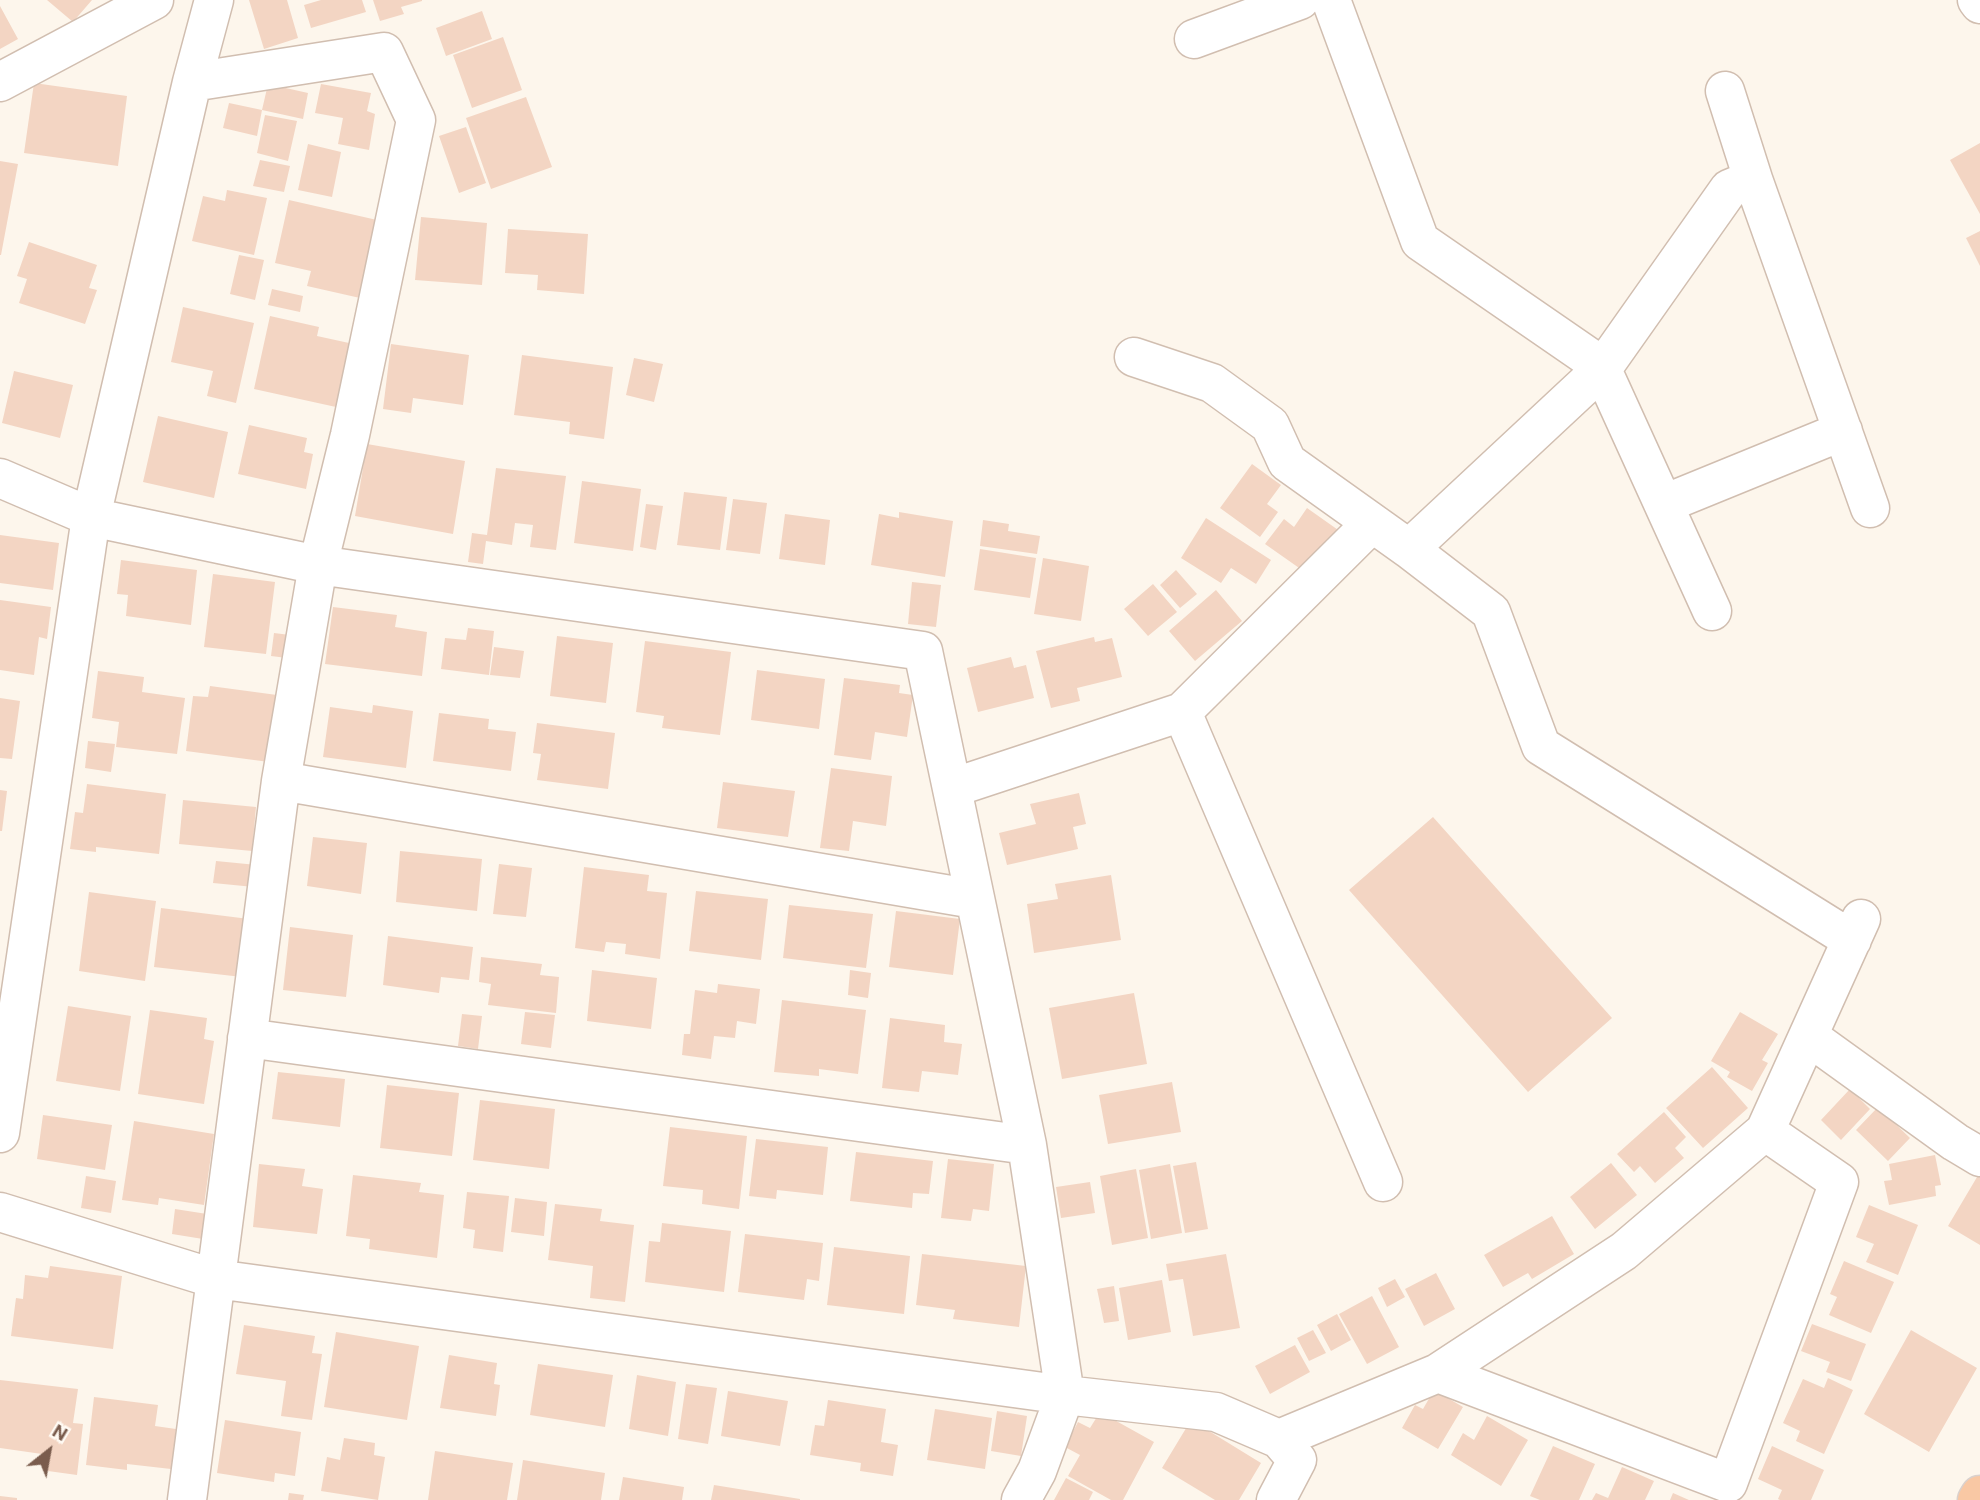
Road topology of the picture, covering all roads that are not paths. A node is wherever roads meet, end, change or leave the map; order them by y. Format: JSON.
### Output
{"nodes":[{"id":1,"x":154,"y":0,"type":"edge"},
{"id":2,"x":214,"y":0,"type":"edge"},
{"id":3,"x":1300,"y":0,"type":"edge"},
{"id":4,"x":1331,"y":0,"type":"edge"},
{"id":5,"x":1977,"y":0,"type":"edge"},
{"id":6,"x":1980,"y":4,"type":"edge"},
{"id":7,"x":1194,"y":39,"type":"dead end"},
{"id":8,"x":0,"y":82,"type":"edge"},
{"id":9,"x":192,"y":82,"type":"junction"},
{"id":10,"x":1725,"y":91,"type":"dead end"},
{"id":11,"x":1753,"y":178,"type":"junction"},
{"id":12,"x":1134,"y":356,"type":"dead end"},
{"id":13,"x":1602,"y":369,"type":"junction"},
{"id":14,"x":1843,"y":431,"type":"junction"},
{"id":15,"x":0,"y":478,"type":"edge"},
{"id":16,"x":1664,"y":504,"type":"junction"},
{"id":17,"x":1870,"y":508,"type":"dead end"},
{"id":18,"x":91,"y":517,"type":"junction"},
{"id":19,"x":1372,"y":523,"type":"junction"},
{"id":20,"x":1409,"y":549,"type":"junction"},
{"id":21,"x":318,"y":565,"type":"junction"},
{"id":22,"x":1712,"y":611,"type":"dead end"},
{"id":23,"x":1182,"y":712,"type":"junction"},
{"id":24,"x":282,"y":781,"type":"junction"},
{"id":25,"x":952,"y":788,"type":"junction"},
{"id":26,"x":974,"y":899,"type":"junction"},
{"id":27,"x":1808,"y":1036,"type":"junction"},
{"id":28,"x":247,"y":1038,"type":"junction"},
{"id":29,"x":1765,"y":1131,"type":"junction"},
{"id":30,"x":0,"y":1133,"type":"edge"},
{"id":31,"x":1027,"y":1144,"type":"junction"},
{"id":32,"x":1980,"y":1157,"type":"edge"},
{"id":33,"x":1383,"y":1182,"type":"dead end"},
{"id":34,"x":0,"y":1212,"type":"edge"},
{"id":35,"x":216,"y":1279,"type":"junction"},
{"id":36,"x":1438,"y":1373,"type":"junction"},
{"id":37,"x":1065,"y":1395,"type":"junction"},
{"id":38,"x":1279,"y":1439,"type":"junction"},
{"id":39,"x":1980,"y":1495,"type":"edge"},
{"id":40,"x":187,"y":1500,"type":"edge"},
{"id":41,"x":1021,"y":1500,"type":"edge"},
{"id":42,"x":1276,"y":1500,"type":"edge"},
{"id":43,"x":1978,"y":1500,"type":"edge"}],
"edges":[{"from":1,"to":8,"type":"street"},
{"from":2,"to":9,"type":"street"},
{"from":3,"to":7,"type":"street"},
{"from":4,"to":13,"type":"street"},
{"from":5,"to":6,"type":"street"},
{"from":9,"to":18,"type":"street"},
{"from":9,"to":21,"type":"street"},
{"from":10,"to":11,"type":"street"},
{"from":11,"to":13,"type":"street"},
{"from":11,"to":14,"type":"street"},
{"from":12,"to":19,"type":"street"},
{"from":13,"to":16,"type":"street"},
{"from":13,"to":20,"type":"street"},
{"from":14,"to":16,"type":"street"},
{"from":14,"to":17,"type":"street"},
{"from":15,"to":18,"type":"street"},
{"from":16,"to":22,"type":"street"},
{"from":18,"to":21,"type":"street"},
{"from":18,"to":30,"type":"street"},
{"from":19,"to":20,"type":"street"},
{"from":19,"to":23,"type":"street"},
{"from":20,"to":27,"type":"street"},
{"from":21,"to":24,"type":"street"},
{"from":21,"to":25,"type":"street"},
{"from":23,"to":25,"type":"street"},
{"from":23,"to":33,"type":"street"},
{"from":24,"to":26,"type":"street"},
{"from":24,"to":28,"type":"street"},
{"from":25,"to":26,"type":"street"},
{"from":26,"to":31,"type":"street"},
{"from":27,"to":29,"type":"street"},
{"from":27,"to":32,"type":"street"},
{"from":28,"to":31,"type":"street"},
{"from":28,"to":35,"type":"street"},
{"from":29,"to":36,"type":"street"},
{"from":29,"to":36,"type":"street"},
{"from":31,"to":37,"type":"street"},
{"from":34,"to":35,"type":"street"},
{"from":35,"to":37,"type":"street"},
{"from":35,"to":40,"type":"street"},
{"from":36,"to":38,"type":"street"},
{"from":37,"to":38,"type":"street"},
{"from":37,"to":41,"type":"street"},
{"from":38,"to":42,"type":"street"},
{"from":39,"to":43,"type":"highway"}]}
